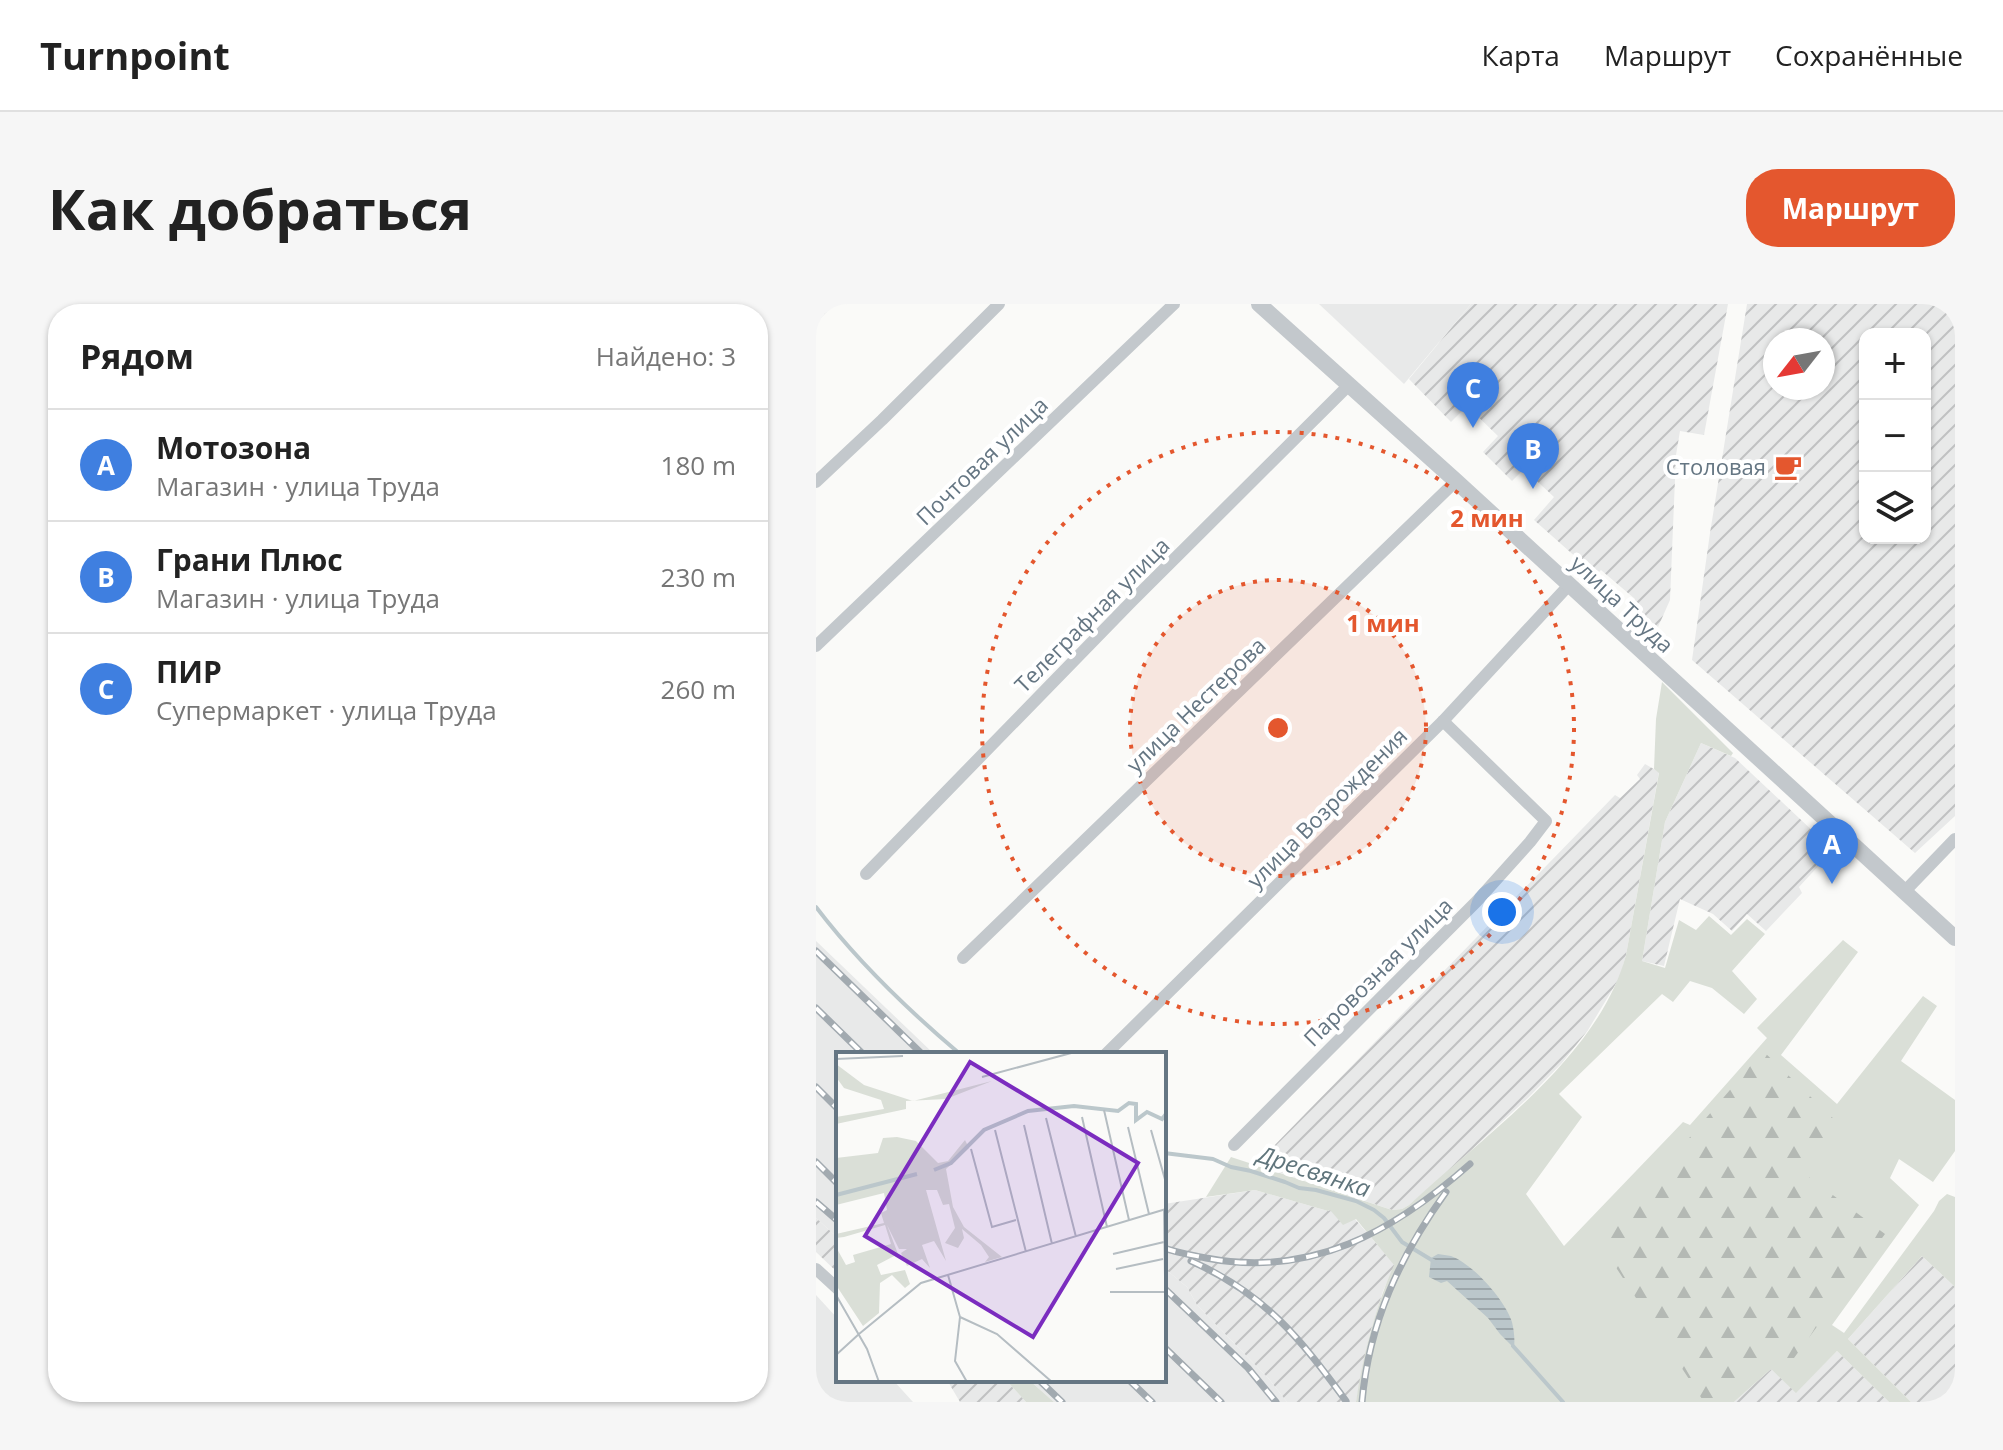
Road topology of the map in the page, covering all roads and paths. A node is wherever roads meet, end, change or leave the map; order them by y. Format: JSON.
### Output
{"nodes":[{"id":1,"x":826,"y":304,"type":"edge"},
{"id":2,"x":999,"y":304,"type":"edge"},
{"id":3,"x":1174,"y":304,"type":"edge"},
{"id":4,"x":1259,"y":304,"type":"edge"},
{"id":5,"x":816,"y":314,"type":"edge"},
{"id":6,"x":1349,"y":385,"type":"junction"},
{"id":7,"x":1456,"y":481,"type":"junction"},
{"id":8,"x":816,"y":482,"type":"edge"},
{"id":9,"x":1569,"y":585,"type":"junction"},
{"id":10,"x":816,"y":646,"type":"edge"},
{"id":11,"x":1443,"y":721,"type":"junction"},
{"id":12,"x":1955,"y":839,"type":"edge"},
{"id":13,"x":866,"y":874,"type":"dead end"},
{"id":14,"x":1905,"y":891,"type":"junction"},
{"id":15,"x":1955,"y":938,"type":"edge"},
{"id":16,"x":963,"y":958,"type":"dead end"},
{"id":17,"x":1108,"y":1052,"type":"edge"},
{"id":18,"x":1234,"y":1145,"type":"dead end"},
{"id":19,"x":816,"y":1269,"type":"edge"},
{"id":20,"x":836,"y":1287,"type":"edge"}],
"edges":[{"from":1,"to":5,"type":"street"},
{"from":2,"to":8,"type":"street"},
{"from":3,"to":10,"type":"street","name":"Почтовая улица"},
{"from":4,"to":6,"type":"street","name":"улица Труда"},
{"from":6,"to":7,"type":"street","name":"улица Труда"},
{"from":6,"to":13,"type":"street","name":"Телеграфная улица"},
{"from":7,"to":9,"type":"street","name":"улица Труда"},
{"from":7,"to":16,"type":"street","name":"улица Нестерова"},
{"from":9,"to":11,"type":"street","name":"улица Возрождения"},
{"from":9,"to":14,"type":"street","name":"улица Труда"},
{"from":11,"to":17,"type":"street","name":"улица Возрождения"},
{"from":11,"to":18,"type":"street","name":"Паровозная улица"},
{"from":12,"to":14,"type":"street"},
{"from":14,"to":15,"type":"street","name":"улица Труда"},
{"from":19,"to":20,"type":"street"}]}
